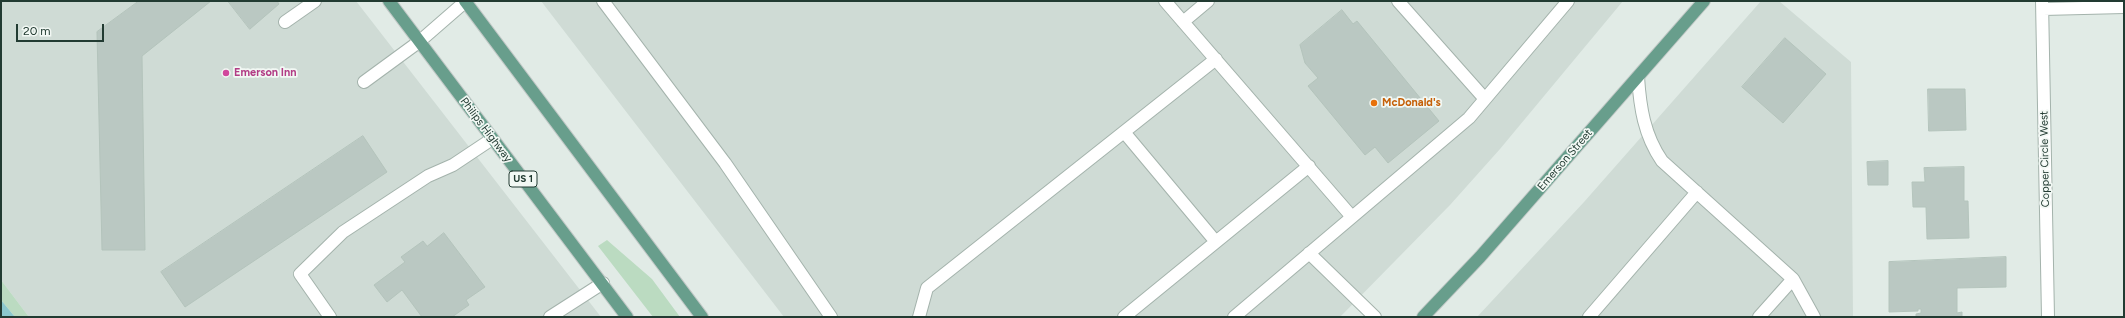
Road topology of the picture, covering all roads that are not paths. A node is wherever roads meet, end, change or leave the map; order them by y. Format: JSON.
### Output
{"nodes":[{"id":1,"x":315,"y":1,"type":"edge"},
{"id":2,"x":389,"y":1,"type":"edge"},
{"id":3,"x":466,"y":1,"type":"edge"},
{"id":4,"x":603,"y":1,"type":"edge"},
{"id":5,"x":1165,"y":1,"type":"edge"},
{"id":6,"x":1208,"y":1,"type":"edge"},
{"id":7,"x":1398,"y":1,"type":"edge"},
{"id":8,"x":1568,"y":1,"type":"edge"},
{"id":9,"x":1704,"y":1,"type":"edge"},
{"id":10,"x":2042,"y":5,"type":"edge"},
{"id":11,"x":2124,"y":7,"type":"edge"},
{"id":12,"x":285,"y":22,"type":"dead end"},
{"id":13,"x":1183,"y":22,"type":"junction"},
{"id":14,"x":420,"y":41,"type":"junction"},
{"id":15,"x":1216,"y":59,"type":"junction"},
{"id":16,"x":1638,"y":77,"type":"junction"},
{"id":17,"x":364,"y":82,"type":"dead end"},
{"id":18,"x":1485,"y":99,"type":"junction"},
{"id":19,"x":1124,"y":132,"type":"junction"},
{"id":20,"x":492,"y":139,"type":"junction"},
{"id":21,"x":1309,"y":166,"type":"junction"},
{"id":22,"x":1697,"y":192,"type":"junction"},
{"id":23,"x":1352,"y":216,"type":"junction"},
{"id":24,"x":1216,"y":242,"type":"junction"},
{"id":25,"x":1309,"y":253,"type":"junction"},
{"id":26,"x":1793,"y":279,"type":"junction"},
{"id":27,"x":603,"y":283,"type":"junction"},
{"id":28,"x":330,"y":317,"type":"edge"},
{"id":29,"x":550,"y":317,"type":"edge"},
{"id":30,"x":627,"y":317,"type":"edge"},
{"id":31,"x":702,"y":317,"type":"edge"},
{"id":32,"x":831,"y":317,"type":"edge"},
{"id":33,"x":919,"y":317,"type":"edge"},
{"id":34,"x":1124,"y":317,"type":"edge"},
{"id":35,"x":1234,"y":317,"type":"edge"},
{"id":36,"x":1375,"y":317,"type":"edge"},
{"id":37,"x":1423,"y":317,"type":"edge"},
{"id":38,"x":1589,"y":317,"type":"edge"},
{"id":39,"x":1759,"y":317,"type":"edge"},
{"id":40,"x":1814,"y":317,"type":"edge"},
{"id":41,"x":2048,"y":317,"type":"edge"}],
"edges":[{"from":1,"to":12,"type":"street"},
{"from":2,"to":14,"type":"main road","name":"Philips Highway","number":"US 1"},
{"from":3,"to":14,"type":"street"},
{"from":3,"to":31,"type":"main road"},
{"from":4,"to":32,"type":"street"},
{"from":5,"to":13,"type":"street"},
{"from":6,"to":13,"type":"street"},
{"from":7,"to":18,"type":"street"},
{"from":8,"to":18,"type":"street"},
{"from":9,"to":16,"type":"main road","name":"Emerson Street"},
{"from":10,"to":11,"type":"street"},
{"from":10,"to":41,"type":"street","name":"Copper Circle West"},
{"from":13,"to":15,"type":"street"},
{"from":14,"to":17,"type":"street"},
{"from":14,"to":20,"type":"main road","name":"Philips Highway","number":"US 1"},
{"from":15,"to":19,"type":"street"},
{"from":15,"to":21,"type":"street"},
{"from":16,"to":22,"type":"street"},
{"from":16,"to":37,"type":"main road","name":"Emerson Street"},
{"from":18,"to":23,"type":"street"},
{"from":19,"to":24,"type":"street"},
{"from":19,"to":33,"type":"street"},
{"from":20,"to":27,"type":"main road","name":"Philips Highway","number":"US 1"},
{"from":20,"to":28,"type":"street"},
{"from":21,"to":23,"type":"street"},
{"from":21,"to":24,"type":"street"},
{"from":22,"to":26,"type":"street"},
{"from":22,"to":38,"type":"street"},
{"from":23,"to":25,"type":"street"},
{"from":24,"to":34,"type":"street"},
{"from":25,"to":35,"type":"street"},
{"from":25,"to":36,"type":"street"},
{"from":26,"to":39,"type":"street"},
{"from":26,"to":40,"type":"street"},
{"from":27,"to":29,"type":"street"},
{"from":27,"to":30,"type":"main road","name":"Philips Highway","number":"US 1"}]}
